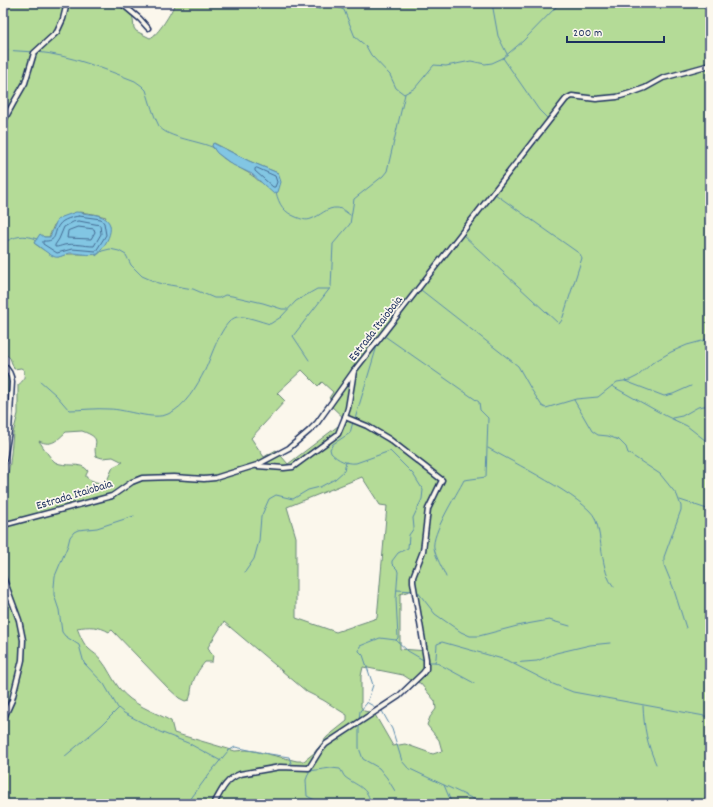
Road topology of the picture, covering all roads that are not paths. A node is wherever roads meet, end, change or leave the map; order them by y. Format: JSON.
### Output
{"nodes":[{"id":1,"x":67,"y":3,"type":"edge"},
{"id":2,"x":121,"y":3,"type":"edge"},
{"id":3,"x":148,"y":28,"type":"dead end"},
{"id":4,"x":710,"y":65,"type":"edge"},
{"id":5,"x":3,"y":122,"type":"edge"},
{"id":6,"x":3,"y":365,"type":"edge"},
{"id":7,"x":354,"y":371,"type":"junction"},
{"id":8,"x":346,"y":417,"type":"junction"},
{"id":9,"x":3,"y":465,"type":"edge"},
{"id":10,"x":256,"y":465,"type":"junction"},
{"id":11,"x":3,"y":525,"type":"edge"},
{"id":12,"x":3,"y":577,"type":"edge"},
{"id":13,"x":3,"y":720,"type":"edge"},
{"id":14,"x":214,"y":804,"type":"edge"}],
"edges":[{"from":1,"to":5,"type":"street"},
{"from":2,"to":3,"type":"street"},
{"from":4,"to":7,"type":"street","name":"Estrada Itaiobaia"},
{"from":6,"to":9,"type":"street"},
{"from":7,"to":8,"type":"street"},
{"from":7,"to":10,"type":"street","name":"Estrada Itaiobaia"},
{"from":8,"to":10,"type":"street"},
{"from":8,"to":14,"type":"street"},
{"from":10,"to":11,"type":"street","name":"Estrada Itaiobaia"},
{"from":12,"to":13,"type":"street"}]}
